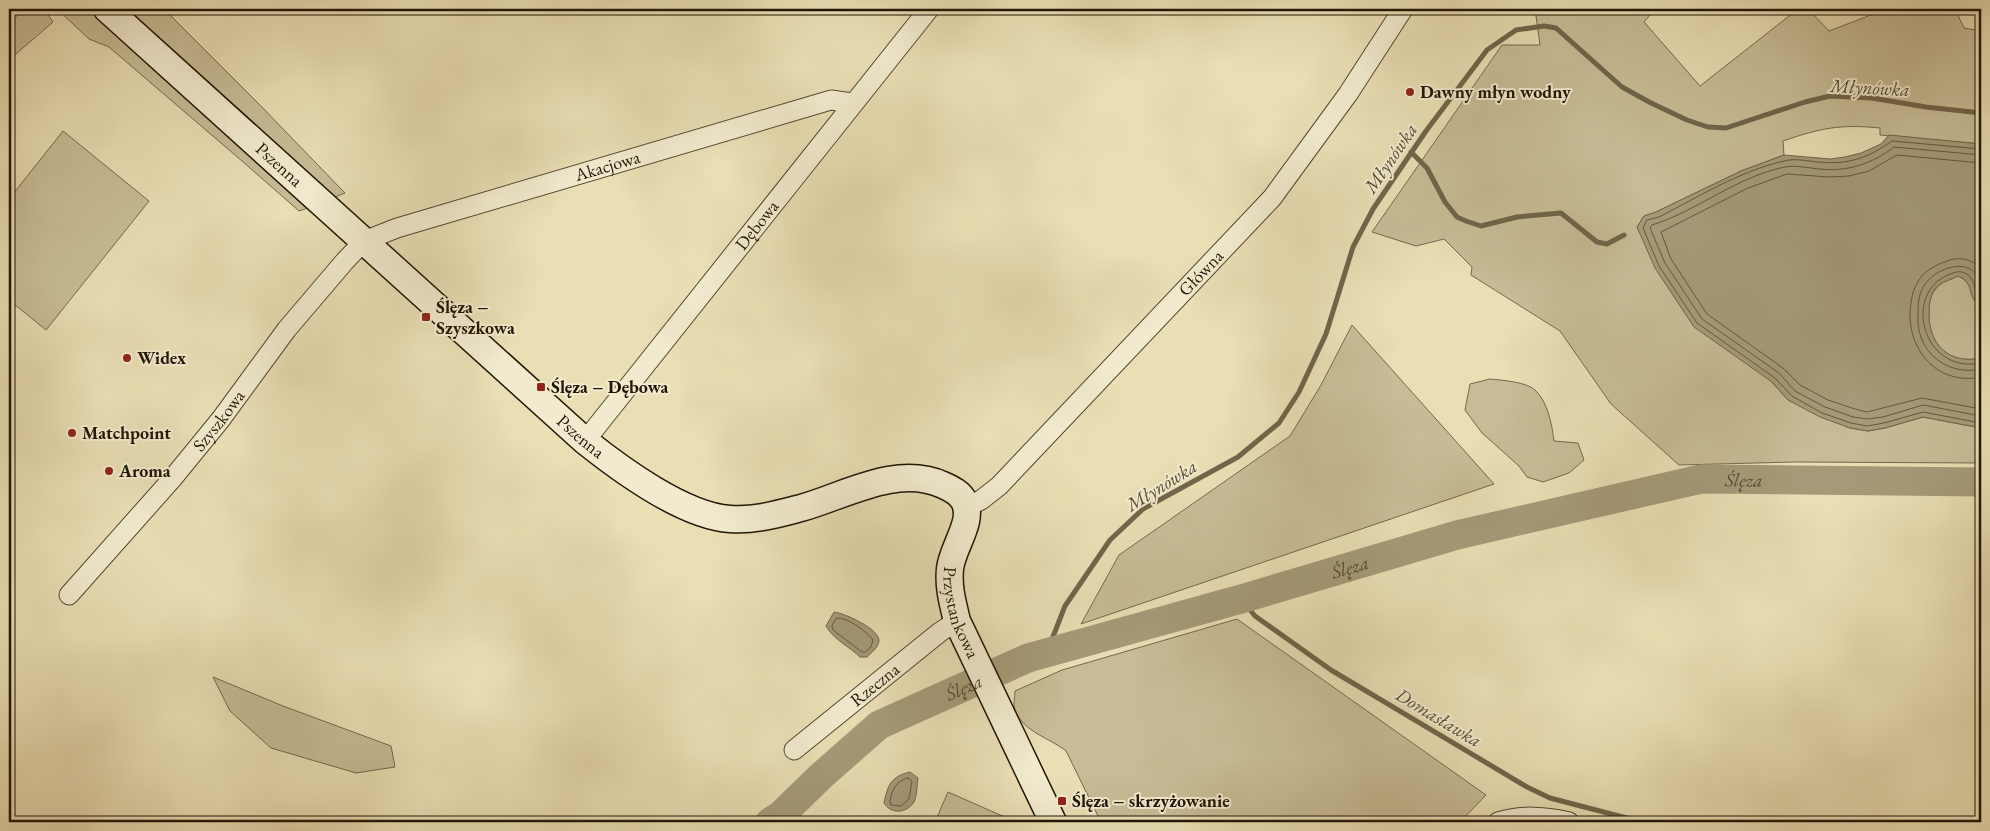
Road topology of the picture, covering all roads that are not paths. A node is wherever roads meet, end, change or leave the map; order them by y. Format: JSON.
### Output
{"nodes":[{"id":1,"x":107,"y":9,"type":"edge"},
{"id":2,"x":929,"y":9,"type":"edge"},
{"id":3,"x":1403,"y":9,"type":"edge"},
{"id":4,"x":852,"y":103,"type":"junction"},
{"id":5,"x":364,"y":241,"type":"junction"},
{"id":6,"x":585,"y":441,"type":"junction"},
{"id":7,"x":967,"y":507,"type":"junction"},
{"id":8,"x":69,"y":595,"type":"dead end"},
{"id":9,"x":957,"y":621,"type":"junction"},
{"id":10,"x":794,"y":750,"type":"dead end"},
{"id":11,"x":1053,"y":822,"type":"edge"},
{"id":12,"x":1498,"y":822,"type":"edge"},
{"id":13,"x":1569,"y":822,"type":"edge"}],
"edges":[{"from":1,"to":5,"type":"street","name":"Pszenna"},
{"from":2,"to":4,"type":"street","name":"Dębowa"},
{"from":3,"to":7,"type":"street","name":"Główna"},
{"from":4,"to":5,"type":"street","name":"Akacjowa"},
{"from":4,"to":6,"type":"street","name":"Dębowa"},
{"from":5,"to":6,"type":"street","name":"Pszenna"},
{"from":5,"to":8,"type":"street","name":"Szyszkowa"},
{"from":6,"to":7,"type":"street","name":"Pszenna"},
{"from":7,"to":9,"type":"street","name":"Przystankowa"},
{"from":9,"to":10,"type":"street","name":"Rzeczna"},
{"from":9,"to":11,"type":"street","name":"Przystankowa"},
{"from":12,"to":13,"type":"street"}]}
